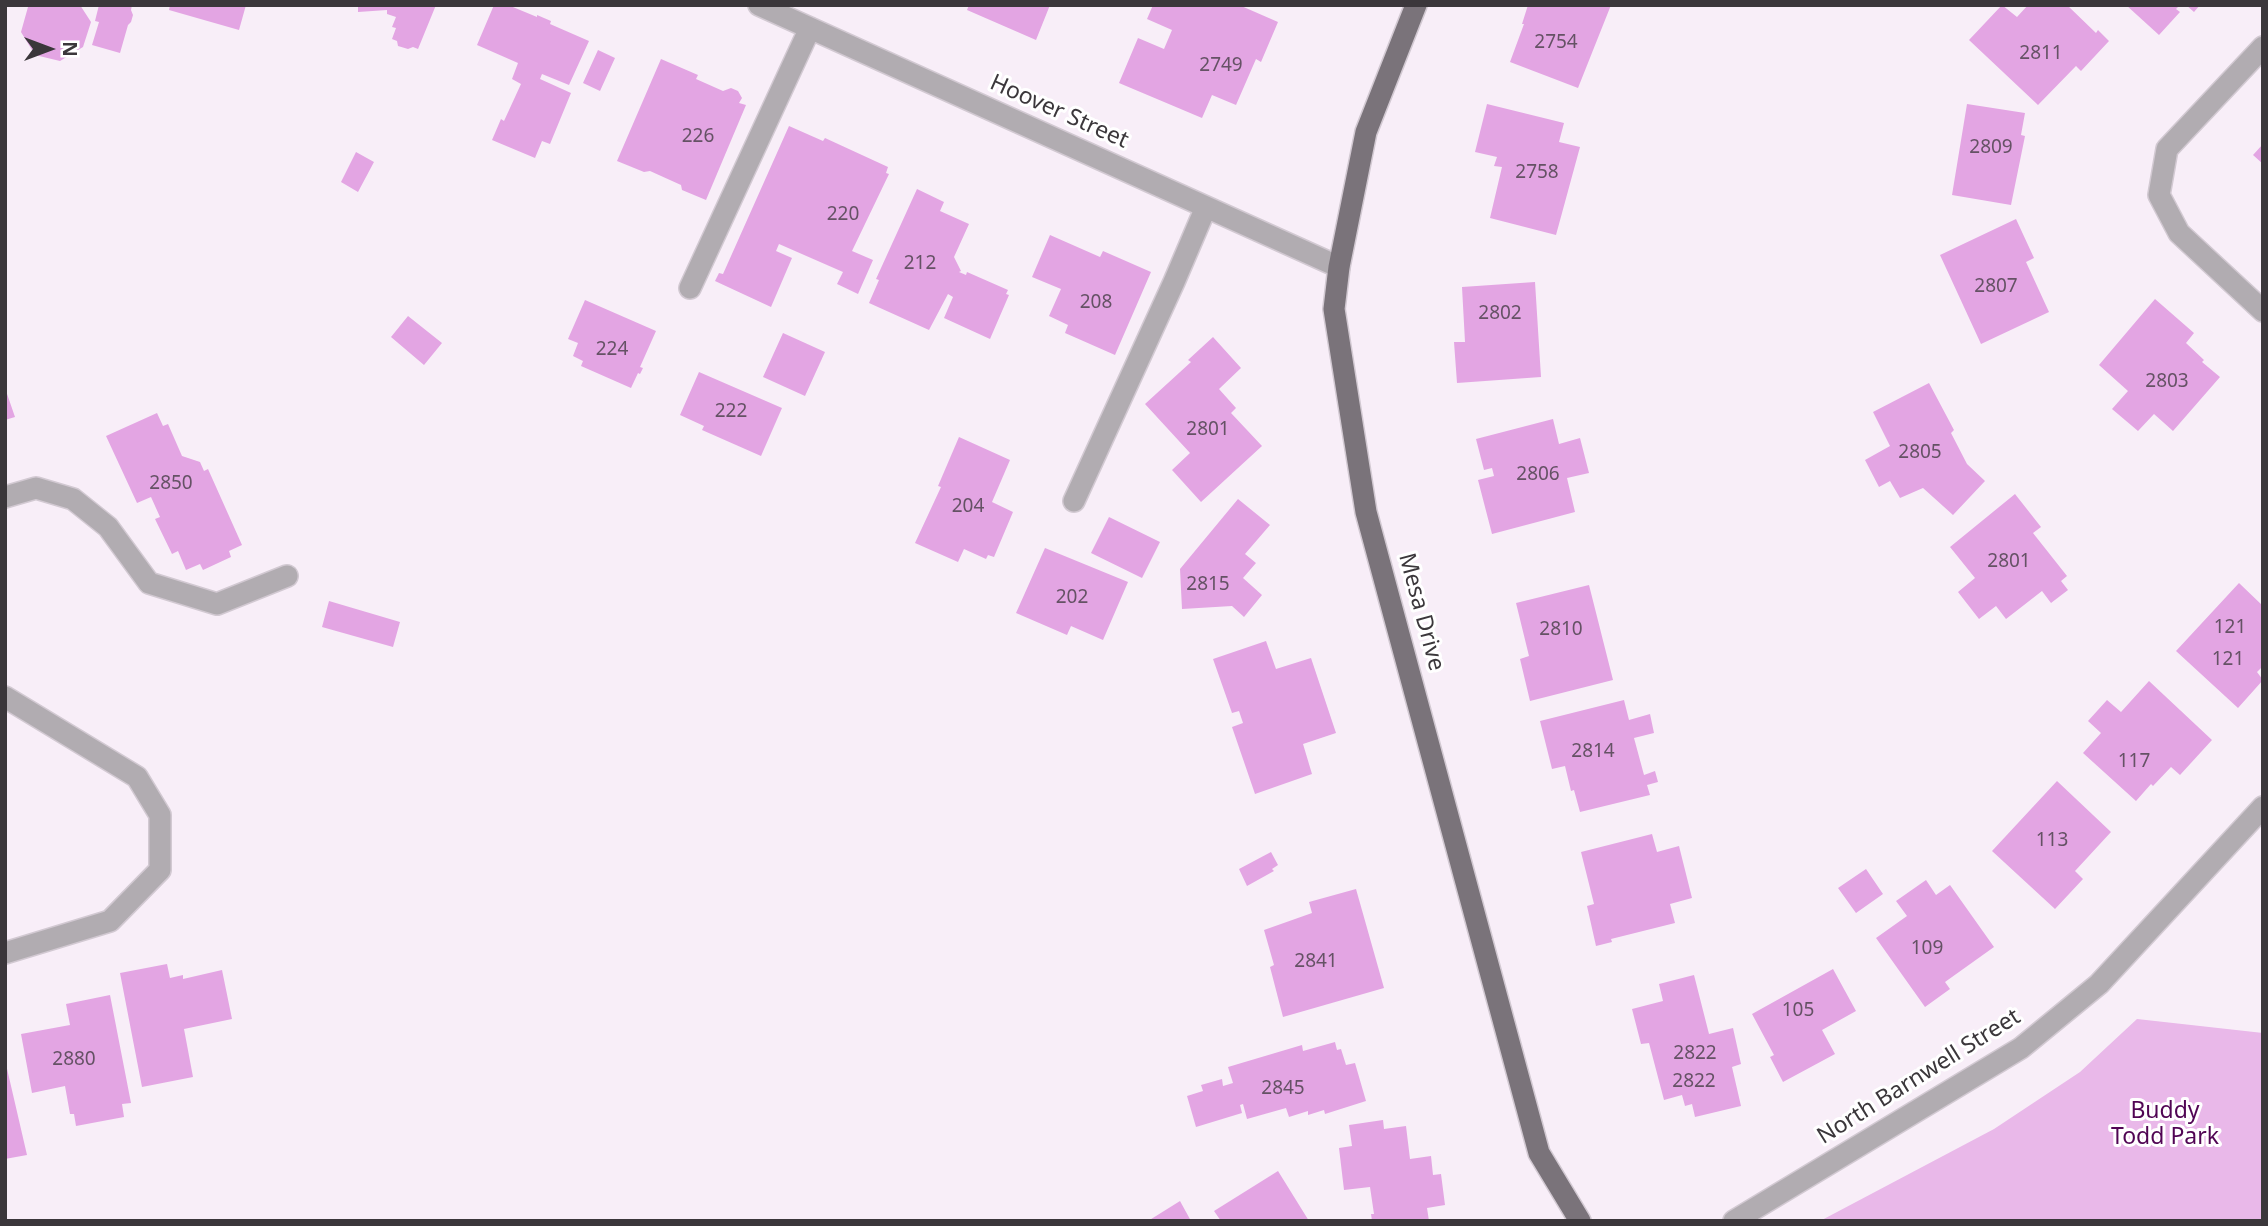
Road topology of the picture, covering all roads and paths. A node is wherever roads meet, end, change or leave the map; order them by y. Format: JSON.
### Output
{"nodes":[{"id":1,"x":759,"y":5,"type":"edge"},
{"id":2,"x":1416,"y":5,"type":"edge"},
{"id":3,"x":810,"y":29,"type":"junction"},
{"id":4,"x":2263,"y":47,"type":"edge"},
{"id":5,"x":1206,"y":207,"type":"junction"},
{"id":6,"x":1339,"y":267,"type":"junction"},
{"id":7,"x":690,"y":288,"type":"dead end"},
{"id":8,"x":2263,"y":311,"type":"edge"},
{"id":9,"x":5,"y":497,"type":"edge"},
{"id":10,"x":1074,"y":501,"type":"dead end"},
{"id":11,"x":287,"y":576,"type":"dead end"},
{"id":12,"x":5,"y":697,"type":"edge"},
{"id":13,"x":2263,"y":807,"type":"edge"},
{"id":14,"x":5,"y":953,"type":"edge"},
{"id":15,"x":1580,"y":1221,"type":"edge"},
{"id":16,"x":1734,"y":1221,"type":"edge"}],
"edges":[{"from":1,"to":3,"type":"street","name":"Hoover Street"},
{"from":2,"to":6,"type":"main road","name":"Mesa Drive"},
{"from":3,"to":5,"type":"street","name":"Hoover Street"},
{"from":3,"to":7,"type":"street"},
{"from":4,"to":8,"type":"street"},
{"from":5,"to":6,"type":"street","name":"Hoover Street"},
{"from":5,"to":10,"type":"street"},
{"from":6,"to":15,"type":"main road","name":"Mesa Drive"},
{"from":9,"to":11,"type":"street"},
{"from":12,"to":14,"type":"street"},
{"from":13,"to":16,"type":"street","name":"North Barnwell Street"}]}
